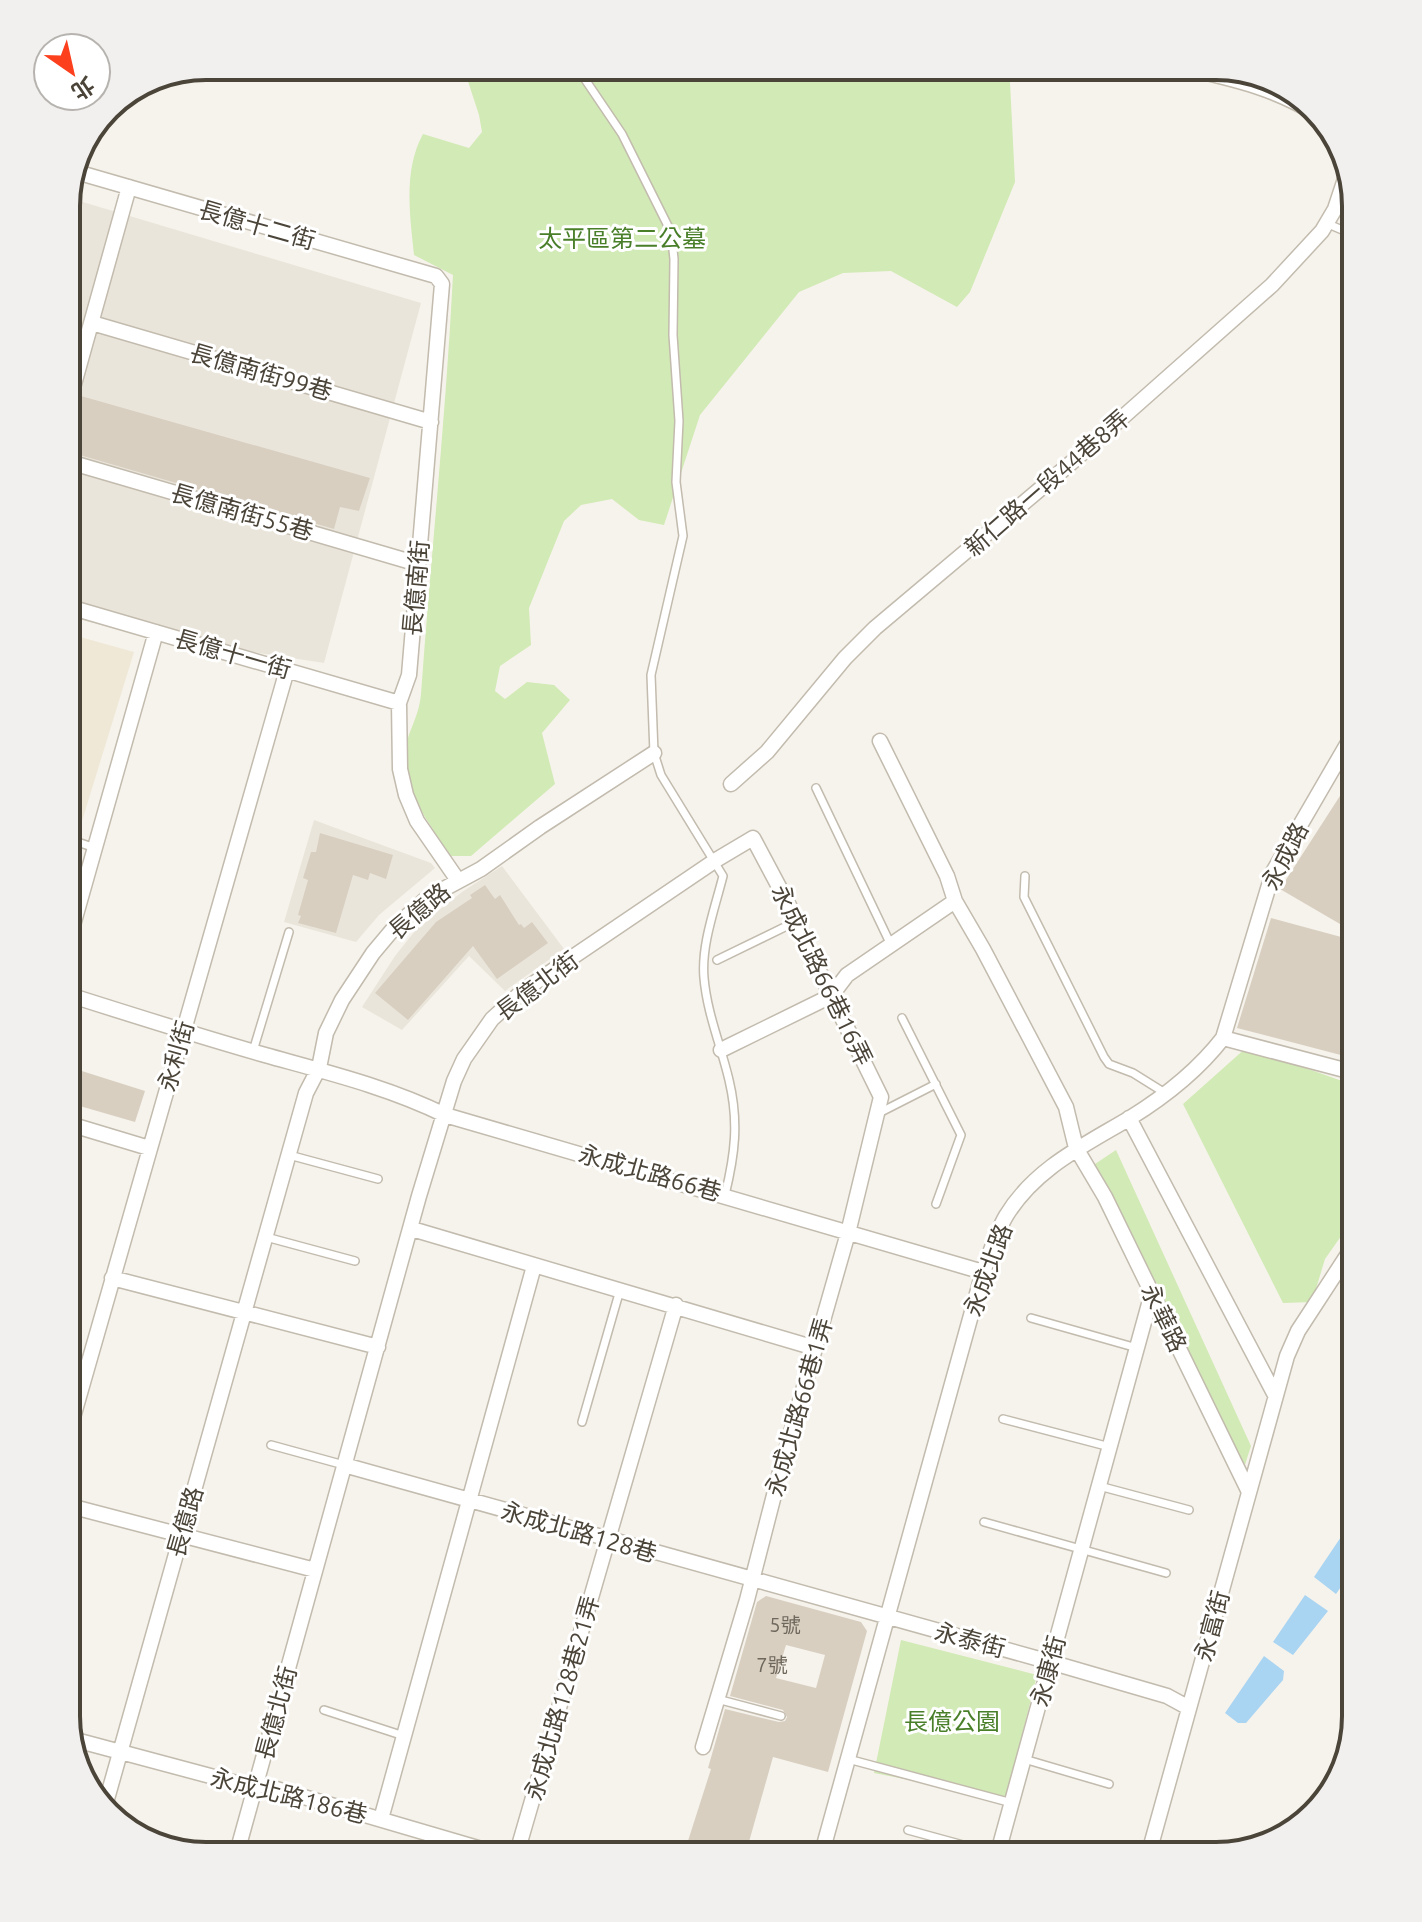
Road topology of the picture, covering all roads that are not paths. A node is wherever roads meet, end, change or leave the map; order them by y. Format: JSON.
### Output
{"nodes":[{"id":1,"x":585,"y":80,"type":"edge"},
{"id":2,"x":84,"y":174,"type":"edge"},
{"id":3,"x":129,"y":187,"type":"junction"},
{"id":4,"x":1341,"y":191,"type":"edge"},
{"id":5,"x":1326,"y":223,"type":"junction"},
{"id":6,"x":1342,"y":230,"type":"edge"},
{"id":7,"x":439,"y":280,"type":"joint"},
{"id":8,"x":92,"y":323,"type":"junction"},
{"id":9,"x":80,"y":365,"type":"edge"},
{"id":10,"x":431,"y":422,"type":"junction"},
{"id":11,"x":80,"y":465,"type":"edge"},
{"id":12,"x":418,"y":564,"type":"junction"},
{"id":13,"x":80,"y":610,"type":"edge"},
{"id":14,"x":156,"y":632,"type":"junction"},
{"id":15,"x":287,"y":670,"type":"junction"},
{"id":16,"x":399,"y":703,"type":"junction"},
{"id":17,"x":880,"y":741,"type":"dead end"},
{"id":18,"x":654,"y":753,"type":"junction"},
{"id":19,"x":1342,"y":753,"type":"edge"},
{"id":20,"x":731,"y":784,"type":"dead end"},
{"id":21,"x":816,"y":788,"type":"dead end"},
{"id":22,"x":753,"y":838,"type":"joint"},
{"id":23,"x":80,"y":843,"type":"edge"},
{"id":24,"x":95,"y":848,"type":"junction"},
{"id":25,"x":716,"y":860,"type":"junction"},
{"id":26,"x":1025,"y":876,"type":"dead end"},
{"id":27,"x":457,"y":879,"type":"junction"},
{"id":28,"x":80,"y":901,"type":"edge"},
{"id":29,"x":955,"y":901,"type":"junction"},
{"id":30,"x":795,"y":922,"type":"junction"},
{"id":31,"x":289,"y":932,"type":"dead end"},
{"id":32,"x":891,"y":945,"type":"junction"},
{"id":33,"x":717,"y":960,"type":"dead end"},
{"id":34,"x":831,"y":996,"type":"junction"},
{"id":35,"x":80,"y":998,"type":"edge"},
{"id":36,"x":902,"y":1018,"type":"dead end"},
{"id":37,"x":184,"y":1031,"type":"junction"},
{"id":38,"x":1223,"y":1038,"type":"junction"},
{"id":39,"x":721,"y":1050,"type":"junction"},
{"id":40,"x":253,"y":1051,"type":"junction"},
{"id":41,"x":319,"y":1068,"type":"junction"},
{"id":42,"x":1342,"y":1069,"type":"edge"},
{"id":43,"x":936,"y":1084,"type":"junction"},
{"id":44,"x":1165,"y":1093,"type":"junction"},
{"id":45,"x":877,"y":1114,"type":"junction"},
{"id":46,"x":445,"y":1115,"type":"junction"},
{"id":47,"x":1129,"y":1118,"type":"junction"},
{"id":48,"x":80,"y":1127,"type":"edge"},
{"id":49,"x":149,"y":1148,"type":"junction"},
{"id":50,"x":1076,"y":1148,"type":"junction"},
{"id":51,"x":289,"y":1155,"type":"junction"},
{"id":52,"x":378,"y":1179,"type":"dead end"},
{"id":53,"x":725,"y":1195,"type":"junction"},
{"id":54,"x":936,"y":1204,"type":"dead end"},
{"id":55,"x":412,"y":1229,"type":"junction"},
{"id":56,"x":848,"y":1233,"type":"junction"},
{"id":57,"x":266,"y":1237,"type":"junction"},
{"id":58,"x":355,"y":1261,"type":"dead end"},
{"id":59,"x":1342,"y":1263,"type":"edge"},
{"id":60,"x":534,"y":1266,"type":"junction"},
{"id":61,"x":983,"y":1272,"type":"junction"},
{"id":62,"x":112,"y":1278,"type":"junction"},
{"id":63,"x":620,"y":1290,"type":"junction"},
{"id":64,"x":1152,"y":1293,"type":"junction"},
{"id":65,"x":676,"y":1305,"type":"junction"},
{"id":66,"x":244,"y":1313,"type":"junction"},
{"id":67,"x":1031,"y":1318,"type":"dead end"},
{"id":68,"x":378,"y":1347,"type":"junction"},
{"id":69,"x":815,"y":1348,"type":"junction"},
{"id":70,"x":1137,"y":1348,"type":"junction"},
{"id":71,"x":80,"y":1392,"type":"edge"},
{"id":72,"x":1275,"y":1395,"type":"junction"},
{"id":73,"x":1003,"y":1419,"type":"dead end"},
{"id":74,"x":582,"y":1422,"type":"dead end"},
{"id":75,"x":271,"y":1445,"type":"dead end"},
{"id":76,"x":1110,"y":1447,"type":"junction"},
{"id":77,"x":344,"y":1465,"type":"junction"},
{"id":78,"x":1099,"y":1486,"type":"junction"},
{"id":79,"x":1248,"y":1490,"type":"junction"},
{"id":80,"x":469,"y":1501,"type":"junction"},
{"id":81,"x":80,"y":1509,"type":"edge"},
{"id":82,"x":1189,"y":1510,"type":"dead end"},
{"id":83,"x":984,"y":1522,"type":"dead end"},
{"id":84,"x":182,"y":1535,"type":"junction"},
{"id":85,"x":609,"y":1540,"type":"junction"},
{"id":86,"x":1082,"y":1548,"type":"junction"},
{"id":87,"x":315,"y":1570,"type":"junction"},
{"id":88,"x":1166,"y":1573,"type":"dead end"},
{"id":89,"x":752,"y":1580,"type":"junction"},
{"id":90,"x":887,"y":1617,"type":"junction"},
{"id":91,"x":1050,"y":1662,"type":"junction"},
{"id":92,"x":717,"y":1699,"type":"junction"},
{"id":93,"x":1189,"y":1708,"type":"junction"},
{"id":94,"x":324,"y":1710,"type":"dead end"},
{"id":95,"x":781,"y":1716,"type":"dead end"},
{"id":96,"x":404,"y":1736,"type":"junction"},
{"id":97,"x":83,"y":1742,"type":"edge"},
{"id":98,"x":703,"y":1747,"type":"dead end"},
{"id":99,"x":120,"y":1752,"type":"junction"},
{"id":100,"x":848,"y":1759,"type":"junction"},
{"id":101,"x":1024,"y":1759,"type":"junction"},
{"id":102,"x":256,"y":1783,"type":"junction"},
{"id":103,"x":1109,"y":1784,"type":"dead end"},
{"id":104,"x":108,"y":1795,"type":"edge"},
{"id":105,"x":1012,"y":1803,"type":"junction"},
{"id":106,"x":381,"y":1819,"type":"junction"},
{"id":107,"x":908,"y":1830,"type":"dead end"},
{"id":108,"x":240,"y":1842,"type":"edge"},
{"id":109,"x":458,"y":1842,"type":"edge"},
{"id":110,"x":520,"y":1842,"type":"edge"},
{"id":111,"x":825,"y":1842,"type":"edge"},
{"id":112,"x":950,"y":1842,"type":"edge"},
{"id":113,"x":1002,"y":1842,"type":"edge"},
{"id":114,"x":1152,"y":1842,"type":"edge"}],
"edges":[{"from":1,"to":18,"type":"lane"},
{"from":2,"to":3,"type":"street","name":"長億十二街"},
{"from":3,"to":7,"type":"street","name":"長億十二街"},
{"from":3,"to":8,"type":"street"},
{"from":4,"to":5,"type":"street","name":"新仁路一段44巷8弄"},
{"from":5,"to":6,"type":"lane"},
{"from":5,"to":20,"type":"street","name":"新仁路一段44巷8弄"},
{"from":7,"to":10,"type":"street","name":"長億南街"},
{"from":8,"to":9,"type":"street"},
{"from":8,"to":10,"type":"street","name":"長億南街99巷"},
{"from":10,"to":12,"type":"street","name":"長億南街"},
{"from":11,"to":12,"type":"street","name":"長億南街55巷"},
{"from":12,"to":16,"type":"street","name":"長億南街"},
{"from":13,"to":14,"type":"street","name":"長億十一街"},
{"from":14,"to":15,"type":"street","name":"長億十一街"},
{"from":14,"to":24,"type":"street"},
{"from":15,"to":16,"type":"street","name":"長億十一街"},
{"from":15,"to":37,"type":"street","name":"永利街"},
{"from":16,"to":27,"type":"street","name":"長億南街"},
{"from":17,"to":29,"type":"street"},
{"from":18,"to":25,"type":"lane"},
{"from":18,"to":27,"type":"street","name":"長億路"},
{"from":19,"to":38,"type":"street","name":"永成路"},
{"from":21,"to":32,"type":"lane"},
{"from":22,"to":25,"type":"street","name":"長億北街"},
{"from":22,"to":30,"type":"street","name":"永成北路66巷16弄"},
{"from":23,"to":24,"type":"lane"},
{"from":24,"to":28,"type":"street"},
{"from":25,"to":39,"type":"lane"},
{"from":25,"to":46,"type":"street","name":"長億北街"},
{"from":26,"to":44,"type":"lane"},
{"from":27,"to":41,"type":"street","name":"長億路"},
{"from":29,"to":32,"type":"street"},
{"from":29,"to":50,"type":"street"},
{"from":30,"to":33,"type":"lane"},
{"from":30,"to":34,"type":"street","name":"永成北路66巷16弄"},
{"from":31,"to":40,"type":"lane"},
{"from":32,"to":34,"type":"street"},
{"from":34,"to":39,"type":"street"},
{"from":34,"to":45,"type":"street","name":"永成北路66巷16弄"},
{"from":35,"to":37,"type":"street","name":"永成北路66巷"},
{"from":36,"to":43,"type":"lane"},
{"from":37,"to":40,"type":"street","name":"永成北路66巷"},
{"from":37,"to":49,"type":"street","name":"永利街"},
{"from":38,"to":42,"type":"street"},
{"from":38,"to":44,"type":"street","name":"永成路"},
{"from":39,"to":53,"type":"lane"},
{"from":40,"to":41,"type":"street","name":"永成北路66巷"},
{"from":41,"to":46,"type":"street","name":"永成北路66巷"},
{"from":41,"to":51,"type":"street","name":"長億路"},
{"from":43,"to":45,"type":"lane"},
{"from":43,"to":54,"type":"lane"},
{"from":44,"to":47,"type":"street","name":"永成路"},
{"from":45,"to":56,"type":"street","name":"永成北路66巷16弄"},
{"from":46,"to":53,"type":"street","name":"永成北路66巷"},
{"from":46,"to":55,"type":"street","name":"長億北街"},
{"from":47,"to":50,"type":"street","name":"永成路"},
{"from":47,"to":72,"type":"street"},
{"from":48,"to":49,"type":"street"},
{"from":49,"to":62,"type":"street","name":"永利街"},
{"from":50,"to":61,"type":"street","name":"永成北路"},
{"from":50,"to":64,"type":"street","name":"永華路"},
{"from":51,"to":52,"type":"lane"},
{"from":51,"to":57,"type":"street","name":"長億路"},
{"from":53,"to":56,"type":"street","name":"永成北路66巷"},
{"from":55,"to":60,"type":"street"},
{"from":55,"to":68,"type":"street","name":"長億北街"},
{"from":56,"to":61,"type":"street","name":"永成北路66巷"},
{"from":56,"to":69,"type":"street","name":"永成北路66巷1弄"},
{"from":57,"to":58,"type":"lane"},
{"from":57,"to":66,"type":"street","name":"長億路"},
{"from":59,"to":72,"type":"street","name":"永富街"},
{"from":60,"to":63,"type":"street"},
{"from":60,"to":80,"type":"street"},
{"from":61,"to":90,"type":"street","name":"永成北路"},
{"from":62,"to":66,"type":"street"},
{"from":62,"to":71,"type":"street","name":"永利街"},
{"from":63,"to":65,"type":"street"},
{"from":63,"to":74,"type":"lane"},
{"from":64,"to":70,"type":"street","name":"永康街"},
{"from":64,"to":79,"type":"street","name":"永華路"},
{"from":65,"to":69,"type":"street"},
{"from":65,"to":85,"type":"street","name":"永成北路128巷21弄"},
{"from":66,"to":68,"type":"street"},
{"from":66,"to":84,"type":"street","name":"長億路"},
{"from":67,"to":70,"type":"lane"},
{"from":68,"to":77,"type":"street","name":"長億北街"},
{"from":69,"to":89,"type":"street","name":"永成北路66巷1弄"},
{"from":70,"to":76,"type":"street","name":"永康街"},
{"from":72,"to":79,"type":"street","name":"永富街"},
{"from":73,"to":76,"type":"lane"},
{"from":75,"to":77,"type":"lane","name":"永成北路128巷"},
{"from":76,"to":78,"type":"street","name":"永康街"},
{"from":77,"to":80,"type":"street","name":"永成北路128巷"},
{"from":77,"to":87,"type":"street","name":"長億北街"},
{"from":78,"to":82,"type":"lane"},
{"from":78,"to":86,"type":"street","name":"永康街"},
{"from":79,"to":93,"type":"street","name":"永富街"},
{"from":80,"to":85,"type":"street","name":"永成北路128巷"},
{"from":80,"to":96,"type":"street"},
{"from":81,"to":84,"type":"street"},
{"from":83,"to":86,"type":"lane"},
{"from":84,"to":87,"type":"street"},
{"from":84,"to":99,"type":"street","name":"長億路"},
{"from":85,"to":89,"type":"street","name":"永成北路128巷"},
{"from":85,"to":110,"type":"street","name":"永成北路128巷21弄"},
{"from":86,"to":88,"type":"lane"},
{"from":86,"to":91,"type":"street","name":"永康街"},
{"from":87,"to":102,"type":"street","name":"長億北街"},
{"from":89,"to":90,"type":"street","name":"永成北路128巷"},
{"from":89,"to":92,"type":"street","name":"永成北路66巷1弄"},
{"from":90,"to":91,"type":"street","name":"永泰街"},
{"from":90,"to":100,"type":"street","name":"永成北路"},
{"from":91,"to":93,"type":"street","name":"永泰街"},
{"from":91,"to":101,"type":"street","name":"永康街"},
{"from":92,"to":95,"type":"lane"},
{"from":92,"to":98,"type":"street","name":"永成北路66巷1弄"},
{"from":93,"to":114,"type":"street","name":"永富街"},
{"from":94,"to":96,"type":"lane"},
{"from":96,"to":106,"type":"street"},
{"from":97,"to":99,"type":"street","name":"永成北路186巷"},
{"from":99,"to":102,"type":"street","name":"永成北路186巷"},
{"from":99,"to":104,"type":"street","name":"長億路"},
{"from":100,"to":105,"type":"lane"},
{"from":100,"to":111,"type":"street","name":"永成北路"},
{"from":101,"to":103,"type":"lane"},
{"from":101,"to":105,"type":"street","name":"永康街"},
{"from":102,"to":106,"type":"street","name":"永成北路186巷"},
{"from":102,"to":108,"type":"street","name":"長億北街"},
{"from":105,"to":113,"type":"street","name":"永康街"},
{"from":106,"to":109,"type":"street","name":"永成北路186巷"},
{"from":107,"to":112,"type":"lane"}]}
